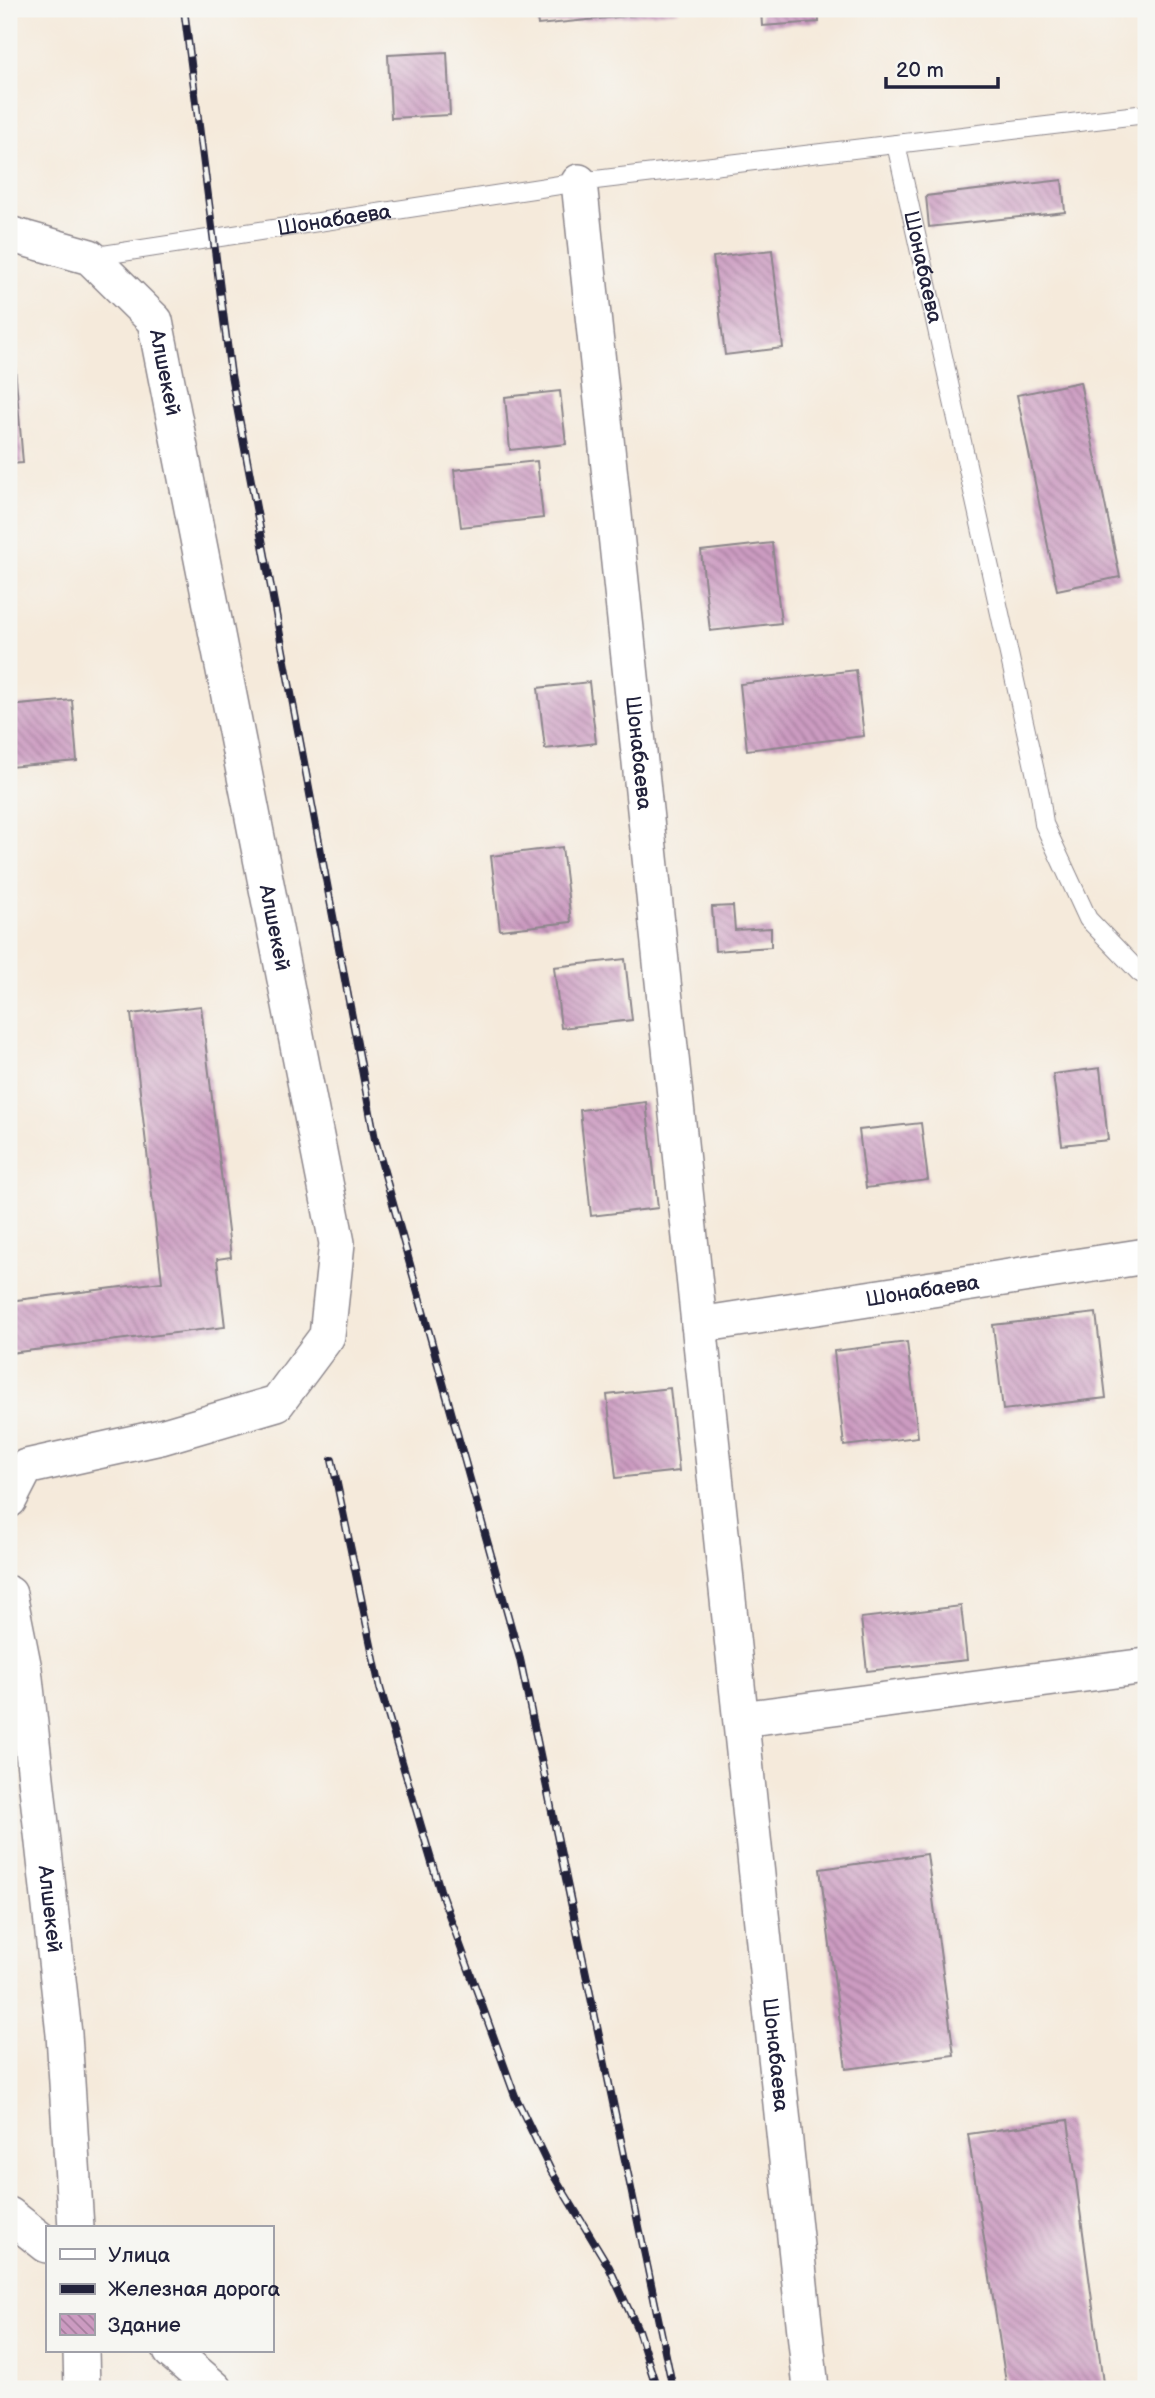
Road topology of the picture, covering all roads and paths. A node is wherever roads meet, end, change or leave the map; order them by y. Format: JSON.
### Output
{"nodes":[{"id":1,"x":1146,"y":114,"type":"edge"},
{"id":2,"x":896,"y":144,"type":"junction"},
{"id":3,"x":579,"y":182,"type":"junction"},
{"id":4,"x":9,"y":234,"type":"edge"},
{"id":5,"x":90,"y":257,"type":"junction"},
{"id":6,"x":1146,"y":976,"type":"edge"},
{"id":7,"x":1146,"y":1256,"type":"edge"},
{"id":8,"x":699,"y":1325,"type":"junction"},
{"id":9,"x":9,"y":1500,"type":"edge"},
{"id":10,"x":9,"y":1594,"type":"edge"},
{"id":11,"x":1146,"y":1666,"type":"edge"},
{"id":12,"x":741,"y":1719,"type":"junction"},
{"id":13,"x":9,"y":2215,"type":"edge"},
{"id":14,"x":76,"y":2226,"type":"edge"},
{"id":15,"x":46,"y":2244,"type":"edge"},
{"id":16,"x":81,"y":2352,"type":"edge"},
{"id":17,"x":172,"y":2352,"type":"edge"},
{"id":18,"x":82,"y":2389,"type":"edge"},
{"id":19,"x":215,"y":2389,"type":"edge"},
{"id":20,"x":811,"y":2389,"type":"edge"}],
"edges":[{"from":1,"to":2,"type":"lane","name":"Шонабаева"},
{"from":2,"to":3,"type":"lane","name":"Шонабаева"},
{"from":2,"to":6,"type":"lane","name":"Шонабаева"},
{"from":3,"to":5,"type":"lane","name":"Шонабаева"},
{"from":3,"to":8,"type":"street","name":"Шонабаева"},
{"from":4,"to":5,"type":"street","name":"Алшекей"},
{"from":5,"to":9,"type":"street","name":"Алшекей"},
{"from":7,"to":8,"type":"street","name":"Шонабаева"},
{"from":8,"to":12,"type":"street","name":"Шонабаева"},
{"from":10,"to":14,"type":"street","name":"Алшекей"},
{"from":11,"to":12,"type":"street"},
{"from":12,"to":20,"type":"street","name":"Шонабаева"},
{"from":13,"to":15,"type":"street"},
{"from":16,"to":18,"type":"street"},
{"from":17,"to":19,"type":"street"}]}
